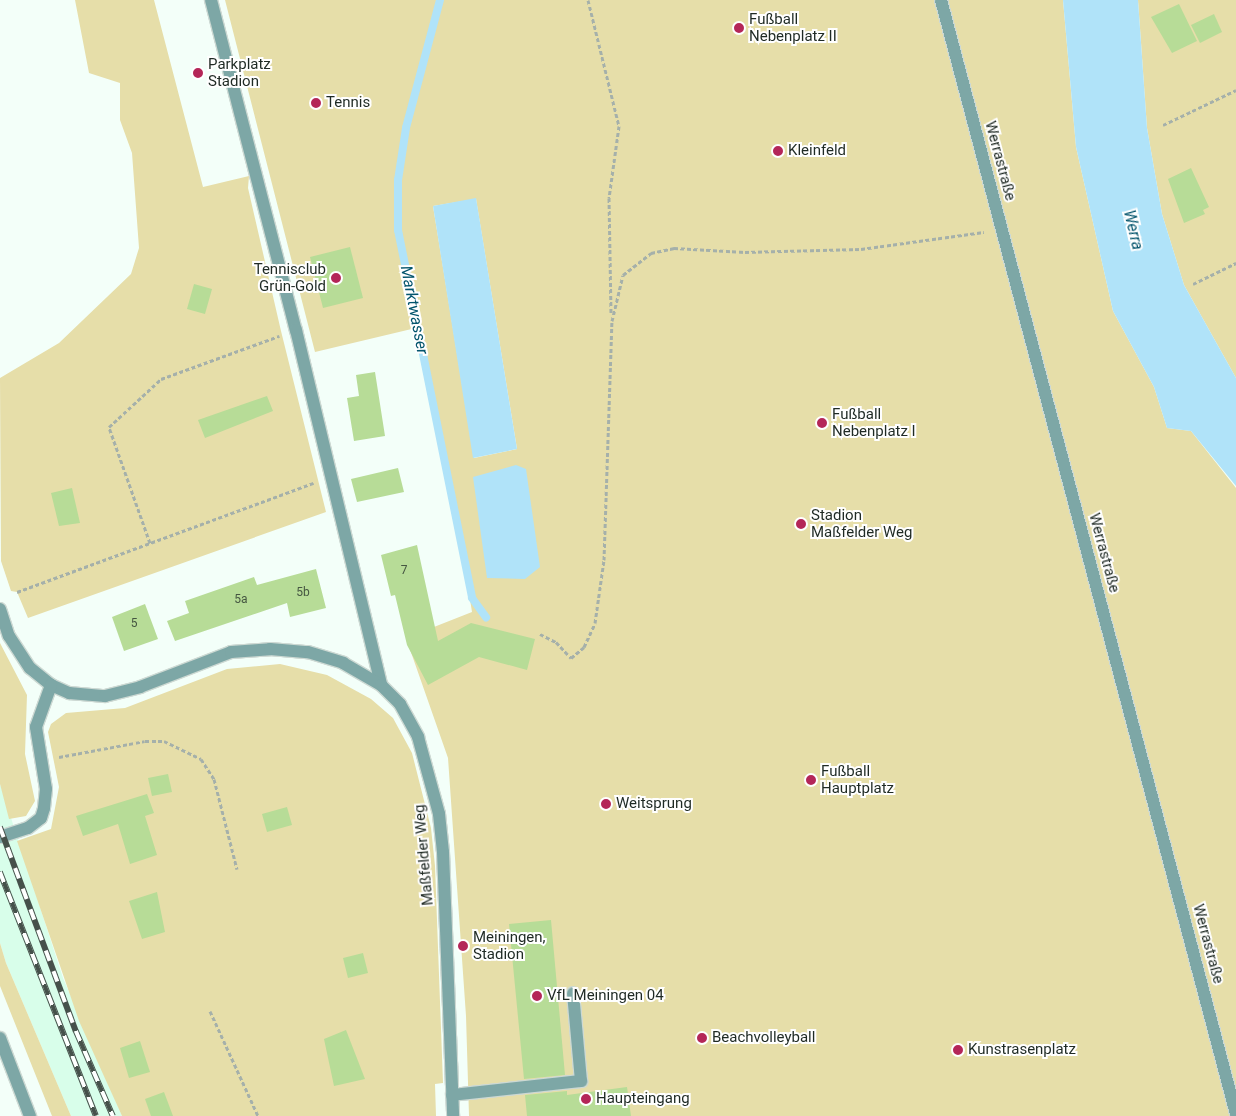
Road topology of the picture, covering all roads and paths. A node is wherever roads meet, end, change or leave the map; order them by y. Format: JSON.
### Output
{"nodes":[{"id":1,"x":211,"y":0,"type":"edge"},
{"id":2,"x":588,"y":0,"type":"edge"},
{"id":3,"x":941,"y":0,"type":"edge"},
{"id":4,"x":1236,"y":90,"type":"edge"},
{"id":5,"x":1163,"y":125,"type":"dead end"},
{"id":6,"x":1000,"y":225,"type":"junction"},
{"id":7,"x":1236,"y":263,"type":"edge"},
{"id":8,"x":1193,"y":284,"type":"dead end"},
{"id":9,"x":612,"y":321,"type":"junction"},
{"id":10,"x":296,"y":330,"type":"junction"},
{"id":11,"x":316,"y":482,"type":"dead end"},
{"id":12,"x":150,"y":543,"type":"junction"},
{"id":13,"x":17,"y":592,"type":"dead end"},
{"id":14,"x":0,"y":609,"type":"edge"},
{"id":15,"x":540,"y":634,"type":"dead end"},
{"id":16,"x":51,"y":684,"type":"junction"},
{"id":17,"x":381,"y":685,"type":"junction"},
{"id":18,"x":42,"y":761,"type":"junction"},
{"id":19,"x":0,"y":837,"type":"edge"},
{"id":20,"x":237,"y":869,"type":"dead end"},
{"id":21,"x":573,"y":993,"type":"dead end"},
{"id":22,"x":210,"y":1011,"type":"dead end"},
{"id":23,"x":0,"y":1038,"type":"edge"},
{"id":24,"x":452,"y":1096,"type":"junction"},
{"id":25,"x":1236,"y":1114,"type":"edge"},
{"id":26,"x":30,"y":1116,"type":"edge"},
{"id":27,"x":258,"y":1116,"type":"edge"},
{"id":28,"x":453,"y":1116,"type":"edge"}],
"edges":[{"from":1,"to":10,"type":"street"},
{"from":2,"to":9,"type":"path"},
{"from":3,"to":6,"type":"street","name":"Werrastraße"},
{"from":4,"to":5,"type":"path"},
{"from":6,"to":9,"type":"path"},
{"from":6,"to":25,"type":"street","name":"Werrastraße"},
{"from":7,"to":8,"type":"path"},
{"from":9,"to":15,"type":"path"},
{"from":10,"to":12,"type":"path"},
{"from":10,"to":17,"type":"street"},
{"from":11,"to":12,"type":"path"},
{"from":12,"to":13,"type":"path"},
{"from":14,"to":16,"type":"street","name":"Maßfelder Weg"},
{"from":16,"to":17,"type":"street","name":"Maßfelder Weg"},
{"from":16,"to":18,"type":"street"},
{"from":17,"to":24,"type":"street","name":"Maßfelder Weg"},
{"from":18,"to":19,"type":"street"},
{"from":18,"to":20,"type":"path"},
{"from":21,"to":24,"type":"street"},
{"from":22,"to":27,"type":"path"},
{"from":23,"to":26,"type":"street"},
{"from":24,"to":28,"type":"street","name":"Maßfelder Weg"}]}
